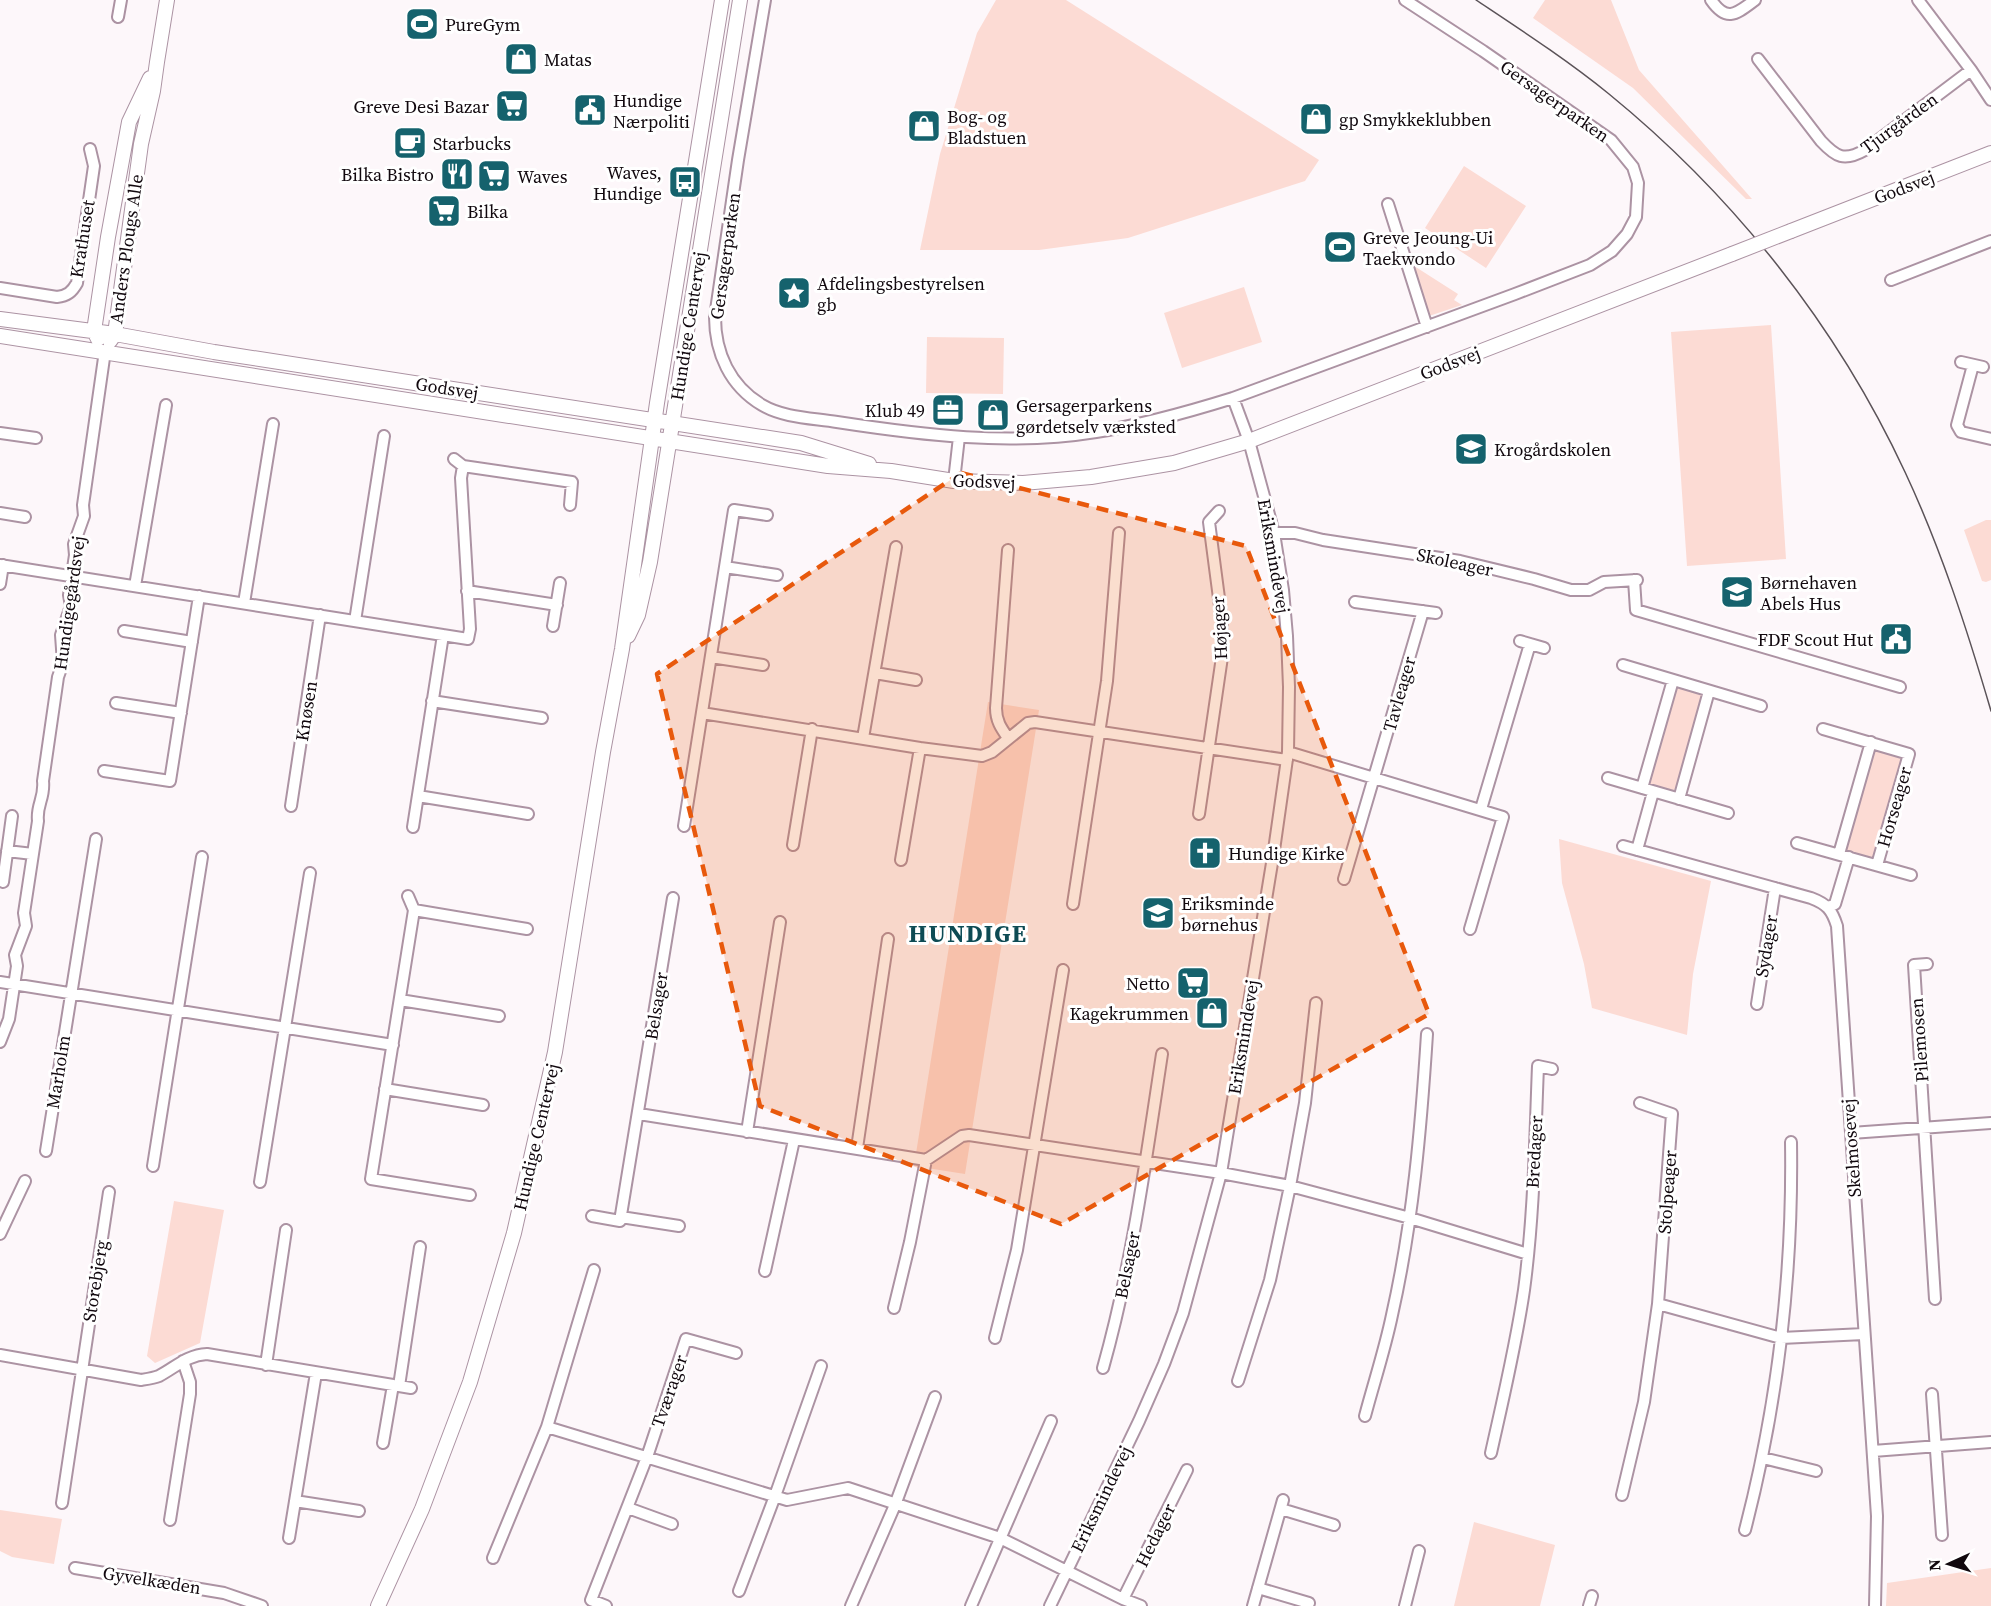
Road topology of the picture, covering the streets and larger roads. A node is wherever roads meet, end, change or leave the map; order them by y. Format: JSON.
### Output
{"nodes":[{"id":1,"x":121,"y":0,"type":"edge"},
{"id":2,"x":168,"y":0,"type":"edge"},
{"id":3,"x":722,"y":0,"type":"edge"},
{"id":4,"x":740,"y":0,"type":"edge"},
{"id":5,"x":765,"y":0,"type":"edge"},
{"id":6,"x":1405,"y":0,"type":"edge"},
{"id":7,"x":1711,"y":0,"type":"edge"},
{"id":8,"x":1755,"y":0,"type":"edge"},
{"id":9,"x":1918,"y":0,"type":"edge"},
{"id":10,"x":118,"y":17,"type":"dead end"},
{"id":11,"x":1758,"y":59,"type":"dead end"},
{"id":12,"x":156,"y":62,"type":"junction"},
{"id":13,"x":1971,"y":70,"type":"junction"},
{"id":14,"x":1991,"y":100,"type":"edge"},
{"id":15,"x":90,"y":149,"type":"dead end"},
{"id":16,"x":1991,"y":153,"type":"edge"},
{"id":17,"x":1388,"y":204,"type":"dead end"},
{"id":18,"x":1991,"y":241,"type":"edge"},
{"id":19,"x":1891,"y":280,"type":"dead end"},
{"id":20,"x":0,"y":288,"type":"edge"},
{"id":21,"x":0,"y":319,"type":"edge"},
{"id":22,"x":1427,"y":327,"type":"junction"},
{"id":23,"x":94,"y":331,"type":"junction"},
{"id":24,"x":115,"y":334,"type":"junction"},
{"id":25,"x":0,"y":336,"type":"edge"},
{"id":26,"x":105,"y":351,"type":"junction"},
{"id":27,"x":1961,"y":362,"type":"dead end"},
{"id":28,"x":1233,"y":398,"type":"junction"},
{"id":29,"x":166,"y":405,"type":"dead end"},
{"id":30,"x":654,"y":420,"type":"junction"},
{"id":31,"x":672,"y":422,"type":"junction"},
{"id":32,"x":273,"y":424,"type":"dead end"},
{"id":33,"x":0,"y":433,"type":"edge"},
{"id":34,"x":384,"y":436,"type":"dead end"},
{"id":35,"x":959,"y":437,"type":"junction"},
{"id":36,"x":36,"y":438,"type":"dead end"},
{"id":37,"x":652,"y":438,"type":"junction"},
{"id":38,"x":1991,"y":439,"type":"edge"},
{"id":39,"x":670,"y":441,"type":"junction"},
{"id":40,"x":1249,"y":441,"type":"junction"},
{"id":41,"x":454,"y":459,"type":"dead end"},
{"id":42,"x":464,"y":466,"type":"junction"},
{"id":43,"x":891,"y":471,"type":"junction"},
{"id":44,"x":954,"y":481,"type":"junction"},
{"id":45,"x":570,"y":505,"type":"dead end"},
{"id":46,"x":1219,"y":511,"type":"dead end"},
{"id":47,"x":0,"y":513,"type":"edge"},
{"id":48,"x":766,"y":515,"type":"dead end"},
{"id":49,"x":25,"y":517,"type":"dead end"},
{"id":50,"x":1274,"y":533,"type":"junction"},
{"id":51,"x":1119,"y":534,"type":"dead end"},
{"id":52,"x":896,"y":548,"type":"dead end"},
{"id":53,"x":1008,"y":550,"type":"dead end"},
{"id":54,"x":1,"y":565,"type":"edge"},
{"id":55,"x":725,"y":567,"type":"junction"},
{"id":56,"x":777,"y":575,"type":"dead end"},
{"id":57,"x":72,"y":576,"type":"junction"},
{"id":58,"x":561,"y":583,"type":"dead end"},
{"id":59,"x":0,"y":584,"type":"edge"},
{"id":60,"x":135,"y":586,"type":"junction"},
{"id":61,"x":467,"y":591,"type":"junction"},
{"id":62,"x":199,"y":596,"type":"junction"},
{"id":63,"x":1355,"y":602,"type":"dead end"},
{"id":64,"x":244,"y":603,"type":"junction"},
{"id":65,"x":557,"y":604,"type":"junction"},
{"id":66,"x":1423,"y":612,"type":"junction"},
{"id":67,"x":1436,"y":613,"type":"dead end"},
{"id":68,"x":320,"y":615,"type":"junction"},
{"id":69,"x":355,"y":621,"type":"junction"},
{"id":70,"x":553,"y":626,"type":"dead end"},
{"id":71,"x":123,"y":631,"type":"dead end"},
{"id":72,"x":443,"y":635,"type":"junction"},
{"id":73,"x":192,"y":642,"type":"junction"},
{"id":74,"x":1544,"y":648,"type":"dead end"},
{"id":75,"x":622,"y":649,"type":"junction"},
{"id":76,"x":711,"y":657,"type":"junction"},
{"id":77,"x":763,"y":665,"type":"dead end"},
{"id":78,"x":1623,"y":665,"type":"dead end"},
{"id":79,"x":875,"y":674,"type":"junction"},
{"id":80,"x":916,"y":680,"type":"dead end"},
{"id":81,"x":1673,"y":680,"type":"junction"},
{"id":82,"x":1900,"y":687,"type":"dead end"},
{"id":83,"x":1709,"y":690,"type":"junction"},
{"id":84,"x":432,"y":701,"type":"junction"},
{"id":85,"x":116,"y":703,"type":"dead end"},
{"id":86,"x":1761,"y":706,"type":"dead end"},
{"id":87,"x":181,"y":713,"type":"junction"},
{"id":88,"x":702,"y":713,"type":"junction"},
{"id":89,"x":542,"y":718,"type":"dead end"},
{"id":90,"x":812,"y":729,"type":"junction"},
{"id":91,"x":1822,"y":729,"type":"dead end"},
{"id":92,"x":1101,"y":731,"type":"junction"},
{"id":93,"x":863,"y":738,"type":"junction"},
{"id":94,"x":1008,"y":738,"type":"junction"},
{"id":95,"x":1871,"y":742,"type":"junction"},
{"id":96,"x":920,"y":747,"type":"junction"},
{"id":97,"x":1210,"y":748,"type":"junction"},
{"id":98,"x":1288,"y":756,"type":"junction"},
{"id":99,"x":104,"y":771,"type":"dead end"},
{"id":100,"x":1375,"y":777,"type":"junction"},
{"id":101,"x":1608,"y":778,"type":"dead end"},
{"id":102,"x":1642,"y":788,"type":"junction"},
{"id":103,"x":1653,"y":792,"type":"junction"},
{"id":104,"x":418,"y":796,"type":"junction"},
{"id":105,"x":1679,"y":799,"type":"junction"},
{"id":106,"x":291,"y":806,"type":"dead end"},
{"id":107,"x":1481,"y":809,"type":"junction"},
{"id":108,"x":1728,"y":813,"type":"dead end"},
{"id":109,"x":528,"y":814,"type":"dead end"},
{"id":110,"x":1199,"y":814,"type":"dead end"},
{"id":111,"x":12,"y":816,"type":"dead end"},
{"id":112,"x":684,"y":826,"type":"dead end"},
{"id":113,"x":413,"y":827,"type":"dead end"},
{"id":114,"x":96,"y":839,"type":"dead end"},
{"id":115,"x":1797,"y":843,"type":"dead end"},
{"id":116,"x":794,"y":845,"type":"dead end"},
{"id":117,"x":1623,"y":846,"type":"dead end"},
{"id":118,"x":1637,"y":850,"type":"junction"},
{"id":119,"x":8,"y":851,"type":"junction"},
{"id":120,"x":33,"y":854,"type":"junction"},
{"id":121,"x":1844,"y":856,"type":"junction"},
{"id":122,"x":202,"y":857,"type":"dead end"},
{"id":123,"x":901,"y":860,"type":"dead end"},
{"id":124,"x":1877,"y":865,"type":"junction"},
{"id":125,"x":310,"y":873,"type":"dead end"},
{"id":126,"x":1911,"y":875,"type":"dead end"},
{"id":127,"x":1344,"y":879,"type":"dead end"},
{"id":128,"x":3,"y":882,"type":"dead end"},
{"id":129,"x":1775,"y":888,"type":"junction"},
{"id":130,"x":408,"y":896,"type":"dead end"},
{"id":131,"x":672,"y":898,"type":"dead end"},
{"id":132,"x":1073,"y":904,"type":"dead end"},
{"id":133,"x":1829,"y":907,"type":"junction"},
{"id":134,"x":414,"y":910,"type":"junction"},
{"id":135,"x":780,"y":922,"type":"dead end"},
{"id":136,"x":527,"y":929,"type":"dead end"},
{"id":137,"x":1470,"y":929,"type":"dead end"},
{"id":138,"x":888,"y":939,"type":"dead end"},
{"id":139,"x":1927,"y":964,"type":"dead end"},
{"id":140,"x":1063,"y":970,"type":"dead end"},
{"id":141,"x":0,"y":982,"type":"edge"},
{"id":142,"x":14,"y":984,"type":"junction"},
{"id":143,"x":71,"y":994,"type":"junction"},
{"id":144,"x":400,"y":999,"type":"junction"},
{"id":145,"x":1316,"y":1003,"type":"dead end"},
{"id":146,"x":1757,"y":1004,"type":"dead end"},
{"id":147,"x":178,"y":1011,"type":"junction"},
{"id":148,"x":499,"y":1016,"type":"dead end"},
{"id":149,"x":285,"y":1028,"type":"junction"},
{"id":150,"x":1427,"y":1034,"type":"dead end"},
{"id":151,"x":0,"y":1042,"type":"edge"},
{"id":152,"x":393,"y":1046,"type":"junction"},
{"id":153,"x":1162,"y":1054,"type":"dead end"},
{"id":154,"x":1552,"y":1069,"type":"dead end"},
{"id":155,"x":386,"y":1089,"type":"junction"},
{"id":156,"x":1640,"y":1103,"type":"dead end"},
{"id":157,"x":483,"y":1105,"type":"dead end"},
{"id":158,"x":639,"y":1114,"type":"junction"},
{"id":159,"x":1991,"y":1123,"type":"edge"},
{"id":160,"x":1925,"y":1127,"type":"junction"},
{"id":161,"x":747,"y":1132,"type":"junction"},
{"id":162,"x":1851,"y":1133,"type":"junction"},
{"id":163,"x":794,"y":1140,"type":"junction"},
{"id":164,"x":1791,"y":1142,"type":"dead end"},
{"id":165,"x":1034,"y":1144,"type":"junction"},
{"id":166,"x":857,"y":1148,"type":"junction"},
{"id":167,"x":46,"y":1151,"type":"dead end"},
{"id":168,"x":926,"y":1160,"type":"junction"},
{"id":169,"x":1146,"y":1162,"type":"junction"},
{"id":170,"x":153,"y":1166,"type":"dead end"},
{"id":171,"x":1221,"y":1173,"type":"junction"},
{"id":172,"x":371,"y":1179,"type":"junction"},
{"id":173,"x":26,"y":1180,"type":"dead end"},
{"id":174,"x":260,"y":1182,"type":"dead end"},
{"id":175,"x":1290,"y":1186,"type":"junction"},
{"id":176,"x":363,"y":1189,"type":"dead end"},
{"id":177,"x":109,"y":1192,"type":"dead end"},
{"id":178,"x":470,"y":1195,"type":"dead end"},
{"id":179,"x":592,"y":1216,"type":"dead end"},
{"id":180,"x":621,"y":1217,"type":"junction"},
{"id":181,"x":1410,"y":1218,"type":"junction"},
{"id":182,"x":680,"y":1226,"type":"dead end"},
{"id":183,"x":286,"y":1230,"type":"dead end"},
{"id":184,"x":0,"y":1234,"type":"edge"},
{"id":185,"x":420,"y":1247,"type":"dead end"},
{"id":186,"x":1528,"y":1254,"type":"junction"},
{"id":187,"x":594,"y":1270,"type":"dead end"},
{"id":188,"x":765,"y":1271,"type":"dead end"},
{"id":189,"x":1935,"y":1299,"type":"dead end"},
{"id":190,"x":1658,"y":1304,"type":"junction"},
{"id":191,"x":894,"y":1308,"type":"dead end"},
{"id":192,"x":1864,"y":1334,"type":"junction"},
{"id":193,"x":996,"y":1338,"type":"dead end"},
{"id":194,"x":1781,"y":1338,"type":"junction"},
{"id":195,"x":736,"y":1353,"type":"dead end"},
{"id":196,"x":0,"y":1355,"type":"edge"},
{"id":197,"x":183,"y":1361,"type":"junction"},
{"id":198,"x":266,"y":1365,"type":"junction"},
{"id":199,"x":822,"y":1366,"type":"dead end"},
{"id":200,"x":1103,"y":1368,"type":"dead end"},
{"id":201,"x":81,"y":1370,"type":"junction"},
{"id":202,"x":316,"y":1373,"type":"junction"},
{"id":203,"x":1238,"y":1381,"type":"dead end"},
{"id":204,"x":401,"y":1386,"type":"junction"},
{"id":205,"x":1932,"y":1394,"type":"dead end"},
{"id":206,"x":935,"y":1397,"type":"dead end"},
{"id":207,"x":1365,"y":1416,"type":"dead end"},
{"id":208,"x":1051,"y":1421,"type":"dead end"},
{"id":209,"x":547,"y":1427,"type":"junction"},
{"id":210,"x":1991,"y":1442,"type":"edge"},
{"id":211,"x":383,"y":1443,"type":"dead end"},
{"id":212,"x":1936,"y":1446,"type":"junction"},
{"id":213,"x":1873,"y":1451,"type":"junction"},
{"id":214,"x":1491,"y":1453,"type":"dead end"},
{"id":215,"x":647,"y":1457,"type":"junction"},
{"id":216,"x":1762,"y":1458,"type":"junction"},
{"id":217,"x":1187,"y":1470,"type":"dead end"},
{"id":218,"x":1816,"y":1471,"type":"dead end"},
{"id":219,"x":1622,"y":1495,"type":"dead end"},
{"id":220,"x":775,"y":1496,"type":"junction"},
{"id":221,"x":295,"y":1501,"type":"junction"},
{"id":222,"x":62,"y":1503,"type":"dead end"},
{"id":223,"x":895,"y":1504,"type":"junction"},
{"id":224,"x":628,"y":1508,"type":"junction"},
{"id":225,"x":359,"y":1511,"type":"dead end"},
{"id":226,"x":170,"y":1520,"type":"dead end"},
{"id":227,"x":672,"y":1524,"type":"dead end"},
{"id":228,"x":1334,"y":1525,"type":"dead end"},
{"id":229,"x":1745,"y":1530,"type":"dead end"},
{"id":230,"x":1942,"y":1535,"type":"dead end"},
{"id":231,"x":289,"y":1538,"type":"dead end"},
{"id":232,"x":1000,"y":1538,"type":"junction"},
{"id":233,"x":1419,"y":1551,"type":"dead end"},
{"id":234,"x":493,"y":1558,"type":"dead end"},
{"id":235,"x":75,"y":1568,"type":"dead end"},
{"id":236,"x":1067,"y":1571,"type":"junction"},
{"id":237,"x":1258,"y":1588,"type":"junction"},
{"id":238,"x":739,"y":1591,"type":"dead end"},
{"id":239,"x":1123,"y":1599,"type":"junction"},
{"id":240,"x":1309,"y":1603,"type":"dead end"},
{"id":241,"x":262,"y":1606,"type":"edge"},
{"id":242,"x":378,"y":1606,"type":"edge"},
{"id":243,"x":606,"y":1606,"type":"edge"},
{"id":244,"x":851,"y":1606,"type":"edge"},
{"id":245,"x":970,"y":1606,"type":"edge"},
{"id":246,"x":1050,"y":1606,"type":"edge"},
{"id":247,"x":1141,"y":1606,"type":"edge"},
{"id":248,"x":1253,"y":1606,"type":"edge"},
{"id":249,"x":1406,"y":1606,"type":"edge"},
{"id":250,"x":1875,"y":1606,"type":"edge"}],
"edges":[{"from":1,"to":10,"type":"street"},
{"from":2,"to":12,"type":"street","name":"Anders Plougs Alle"},
{"from":3,"to":30,"type":"street","name":"Hundige Centervej"},
{"from":4,"to":31,"type":"street","name":"Hundige Centervej"},
{"from":5,"to":35,"type":"street","name":"Gersagerparken"},
{"from":6,"to":22,"type":"street","name":"Gersagerparken"},
{"from":7,"to":8,"type":"street"},
{"from":9,"to":13,"type":"street"},
{"from":11,"to":13,"type":"street","name":"Tjurgården"},
{"from":12,"to":23,"type":"street","name":"Anders Plougs Alle"},
{"from":12,"to":24,"type":"street","name":"Anders Plougs Alle"},
{"from":13,"to":14,"type":"street"},
{"from":15,"to":20,"type":"street","name":"Krathuset"},
{"from":16,"to":40,"type":"street","name":"Godsvej","bridge":true},
{"from":17,"to":22,"type":"street"},
{"from":18,"to":19,"type":"street"},
{"from":21,"to":23,"type":"street","name":"Godsvej"},
{"from":22,"to":28,"type":"street","name":"Gersagerparken"},
{"from":23,"to":24,"type":"street","name":"Godsvej"},
{"from":23,"to":26,"type":"street","name":"Anders Plougs Alle"},
{"from":24,"to":26,"type":"street","name":"Anders Plougs Alle"},
{"from":24,"to":30,"type":"street","name":"Godsvej"},
{"from":25,"to":26,"type":"street","name":"Godsvej"},
{"from":26,"to":37,"type":"street","name":"Godsvej"},
{"from":26,"to":57,"type":"street","name":"Hundigegårdsvej"},
{"from":27,"to":38,"type":"street"},
{"from":28,"to":35,"type":"street","name":"Gersagerparken"},
{"from":28,"to":40,"type":"street"},
{"from":29,"to":60,"type":"street"},
{"from":30,"to":31,"type":"street","name":"Godsvej"},
{"from":30,"to":37,"type":"street","name":"Hundige Centervej"},
{"from":31,"to":39,"type":"street","name":"Hundige Centervej"},
{"from":31,"to":43,"type":"street","name":"Godsvej"},
{"from":32,"to":64,"type":"street"},
{"from":33,"to":36,"type":"street"},
{"from":34,"to":69,"type":"street"},
{"from":35,"to":44,"type":"street"},
{"from":37,"to":39,"type":"street","name":"Godsvej"},
{"from":37,"to":75,"type":"street","name":"Hundige Centervej"},
{"from":39,"to":43,"type":"street","name":"Godsvej"},
{"from":39,"to":75,"type":"street","name":"Hundige Centervej"},
{"from":40,"to":44,"type":"street","name":"Godsvej"},
{"from":40,"to":50,"type":"street","name":"Eriksmindevej"},
{"from":41,"to":42,"type":"street"},
{"from":42,"to":45,"type":"street"},
{"from":42,"to":61,"type":"street"},
{"from":43,"to":44,"type":"street","name":"Godsvej"},
{"from":46,"to":97,"type":"street","name":"Højager"},
{"from":47,"to":49,"type":"street"},
{"from":48,"to":55,"type":"street"},
{"from":50,"to":82,"type":"street","name":"Skoleager"},
{"from":50,"to":98,"type":"street","name":"Eriksmindevej"},
{"from":51,"to":92,"type":"street"},
{"from":52,"to":79,"type":"street"},
{"from":53,"to":94,"type":"street"},
{"from":54,"to":57,"type":"street"},
{"from":54,"to":59,"type":"street"},
{"from":55,"to":56,"type":"street"},
{"from":55,"to":76,"type":"street"},
{"from":57,"to":60,"type":"street"},
{"from":57,"to":120,"type":"street","name":"Hundigegårdsvej"},
{"from":58,"to":65,"type":"street"},
{"from":60,"to":62,"type":"street"},
{"from":61,"to":65,"type":"street"},
{"from":61,"to":72,"type":"street"},
{"from":62,"to":64,"type":"street"},
{"from":62,"to":73,"type":"street"},
{"from":63,"to":66,"type":"street"},
{"from":64,"to":68,"type":"street"},
{"from":65,"to":70,"type":"street"},
{"from":66,"to":67,"type":"street"},
{"from":66,"to":100,"type":"street","name":"Tavleager"},
{"from":68,"to":69,"type":"street"},
{"from":68,"to":106,"type":"street","name":"Knøsen"},
{"from":69,"to":72,"type":"street"},
{"from":71,"to":73,"type":"street"},
{"from":72,"to":84,"type":"street"},
{"from":73,"to":87,"type":"street"},
{"from":74,"to":107,"type":"street"},
{"from":75,"to":242,"type":"street","name":"Hundige Centervej"},
{"from":76,"to":77,"type":"street"},
{"from":76,"to":88,"type":"street"},
{"from":78,"to":81,"type":"street"},
{"from":79,"to":80,"type":"street"},
{"from":79,"to":93,"type":"street"},
{"from":81,"to":83,"type":"street"},
{"from":81,"to":102,"type":"street"},
{"from":83,"to":86,"type":"street"},
{"from":83,"to":105,"type":"street"},
{"from":84,"to":89,"type":"street"},
{"from":84,"to":104,"type":"street"},
{"from":85,"to":87,"type":"street"},
{"from":87,"to":99,"type":"street"},
{"from":88,"to":90,"type":"street"},
{"from":88,"to":112,"type":"street"},
{"from":90,"to":93,"type":"street"},
{"from":90,"to":116,"type":"street"},
{"from":91,"to":95,"type":"street","name":"Horseager"},
{"from":92,"to":94,"type":"street"},
{"from":92,"to":97,"type":"street"},
{"from":92,"to":132,"type":"street"},
{"from":93,"to":96,"type":"street"},
{"from":94,"to":96,"type":"street"},
{"from":95,"to":121,"type":"street","name":"Horseager"},
{"from":95,"to":124,"type":"street","name":"Horseager"},
{"from":96,"to":123,"type":"street"},
{"from":97,"to":98,"type":"street"},
{"from":97,"to":110,"type":"street","name":"Højager"},
{"from":98,"to":100,"type":"street"},
{"from":98,"to":171,"type":"street","name":"Eriksmindevej"},
{"from":100,"to":107,"type":"street"},
{"from":100,"to":127,"type":"street","name":"Tavleager"},
{"from":101,"to":102,"type":"street"},
{"from":102,"to":103,"type":"street"},
{"from":103,"to":105,"type":"street"},
{"from":103,"to":118,"type":"street"},
{"from":104,"to":109,"type":"street"},
{"from":104,"to":113,"type":"street"},
{"from":105,"to":108,"type":"street"},
{"from":107,"to":137,"type":"street"},
{"from":111,"to":119,"type":"street"},
{"from":114,"to":143,"type":"street","name":"Marholm"},
{"from":115,"to":121,"type":"street","name":"Horseager"},
{"from":117,"to":118,"type":"street"},
{"from":118,"to":129,"type":"street"},
{"from":119,"to":120,"type":"street"},
{"from":119,"to":128,"type":"street"},
{"from":120,"to":142,"type":"street","name":"Hundigegårdsvej"},
{"from":121,"to":124,"type":"street","name":"Horseager"},
{"from":121,"to":133,"type":"street","name":"Horseager"},
{"from":122,"to":147,"type":"street"},
{"from":124,"to":126,"type":"street","name":"Horseager"},
{"from":125,"to":149,"type":"street"},
{"from":129,"to":133,"type":"street"},
{"from":129,"to":146,"type":"street","name":"Sydager"},
{"from":130,"to":134,"type":"street"},
{"from":131,"to":158,"type":"street","name":"Belsager"},
{"from":133,"to":162,"type":"street","name":"Skelmosevej"},
{"from":134,"to":136,"type":"street"},
{"from":134,"to":144,"type":"street"},
{"from":135,"to":161,"type":"street"},
{"from":138,"to":166,"type":"street"},
{"from":139,"to":160,"type":"street","name":"Pilemosen"},
{"from":140,"to":165,"type":"street"},
{"from":141,"to":142,"type":"street"},
{"from":142,"to":143,"type":"street"},
{"from":142,"to":151,"type":"street","name":"Hundigegårdsvej"},
{"from":143,"to":147,"type":"street"},
{"from":143,"to":167,"type":"street","name":"Marholm"},
{"from":144,"to":148,"type":"street"},
{"from":144,"to":152,"type":"street"},
{"from":145,"to":175,"type":"street"},
{"from":147,"to":149,"type":"street"},
{"from":147,"to":170,"type":"street"},
{"from":149,"to":152,"type":"street"},
{"from":149,"to":174,"type":"street"},
{"from":150,"to":181,"type":"street"},
{"from":152,"to":155,"type":"street"},
{"from":153,"to":169,"type":"street","name":"Belsager"},
{"from":154,"to":186,"type":"street","name":"Bredager"},
{"from":155,"to":157,"type":"street"},
{"from":155,"to":172,"type":"street"},
{"from":156,"to":190,"type":"street","name":"Stolpeager"},
{"from":158,"to":161,"type":"street"},
{"from":158,"to":180,"type":"street","name":"Belsager"},
{"from":159,"to":160,"type":"street"},
{"from":160,"to":162,"type":"street"},
{"from":160,"to":189,"type":"street","name":"Pilemosen"},
{"from":161,"to":163,"type":"street"},
{"from":162,"to":192,"type":"street","name":"Skelmosevej"},
{"from":163,"to":166,"type":"street"},
{"from":163,"to":188,"type":"street"},
{"from":164,"to":194,"type":"street"},
{"from":165,"to":168,"type":"street"},
{"from":165,"to":169,"type":"street"},
{"from":165,"to":193,"type":"street"},
{"from":166,"to":168,"type":"street"},
{"from":168,"to":191,"type":"street"},
{"from":169,"to":171,"type":"street"},
{"from":169,"to":200,"type":"street","name":"Belsager"},
{"from":171,"to":175,"type":"street"},
{"from":171,"to":236,"type":"street","name":"Eriksmindevej"},
{"from":172,"to":176,"type":"street"},
{"from":172,"to":178,"type":"street"},
{"from":173,"to":184,"type":"street"},
{"from":175,"to":181,"type":"street"},
{"from":175,"to":203,"type":"street"},
{"from":177,"to":201,"type":"street","name":"Storebjerg"},
{"from":179,"to":180,"type":"street"},
{"from":180,"to":182,"type":"street"},
{"from":181,"to":186,"type":"street"},
{"from":181,"to":207,"type":"street"},
{"from":183,"to":198,"type":"street"},
{"from":185,"to":204,"type":"street"},
{"from":186,"to":214,"type":"street","name":"Bredager"},
{"from":187,"to":209,"type":"street"},
{"from":190,"to":194,"type":"street"},
{"from":190,"to":219,"type":"street","name":"Stolpeager"},
{"from":192,"to":194,"type":"street"},
{"from":192,"to":213,"type":"street","name":"Skelmosevej"},
{"from":194,"to":216,"type":"street"},
{"from":195,"to":215,"type":"street","name":"Tværager"},
{"from":196,"to":201,"type":"street"},
{"from":197,"to":198,"type":"street"},
{"from":197,"to":201,"type":"street"},
{"from":197,"to":226,"type":"street"},
{"from":198,"to":202,"type":"street"},
{"from":199,"to":220,"type":"street"},
{"from":201,"to":222,"type":"street","name":"Storebjerg"},
{"from":202,"to":204,"type":"street"},
{"from":202,"to":221,"type":"street"},
{"from":204,"to":211,"type":"street"},
{"from":205,"to":212,"type":"street"},
{"from":206,"to":223,"type":"street"},
{"from":208,"to":232,"type":"street"},
{"from":209,"to":215,"type":"street"},
{"from":209,"to":234,"type":"street"},
{"from":210,"to":212,"type":"street"},
{"from":212,"to":213,"type":"street"},
{"from":212,"to":230,"type":"street"},
{"from":213,"to":250,"type":"street","name":"Skelmosevej"},
{"from":215,"to":220,"type":"street"},
{"from":215,"to":224,"type":"street","name":"Tværager"},
{"from":216,"to":218,"type":"street"},
{"from":216,"to":229,"type":"street"},
{"from":217,"to":239,"type":"street","name":"Hedager"},
{"from":220,"to":223,"type":"street"},
{"from":220,"to":238,"type":"street"},
{"from":221,"to":225,"type":"street"},
{"from":221,"to":231,"type":"street"},
{"from":223,"to":232,"type":"street"},
{"from":223,"to":244,"type":"street"},
{"from":224,"to":227,"type":"street"},
{"from":224,"to":243,"type":"street","name":"Tværager"},
{"from":228,"to":237,"type":"street"},
{"from":232,"to":236,"type":"street"},
{"from":232,"to":245,"type":"street"},
{"from":233,"to":249,"type":"street"},
{"from":235,"to":241,"type":"street","name":"Gyvelkæden"},
{"from":236,"to":239,"type":"street"},
{"from":236,"to":246,"type":"street","name":"Eriksmindevej"},
{"from":237,"to":240,"type":"street"},
{"from":237,"to":248,"type":"street"},
{"from":239,"to":247,"type":"street"}]}
